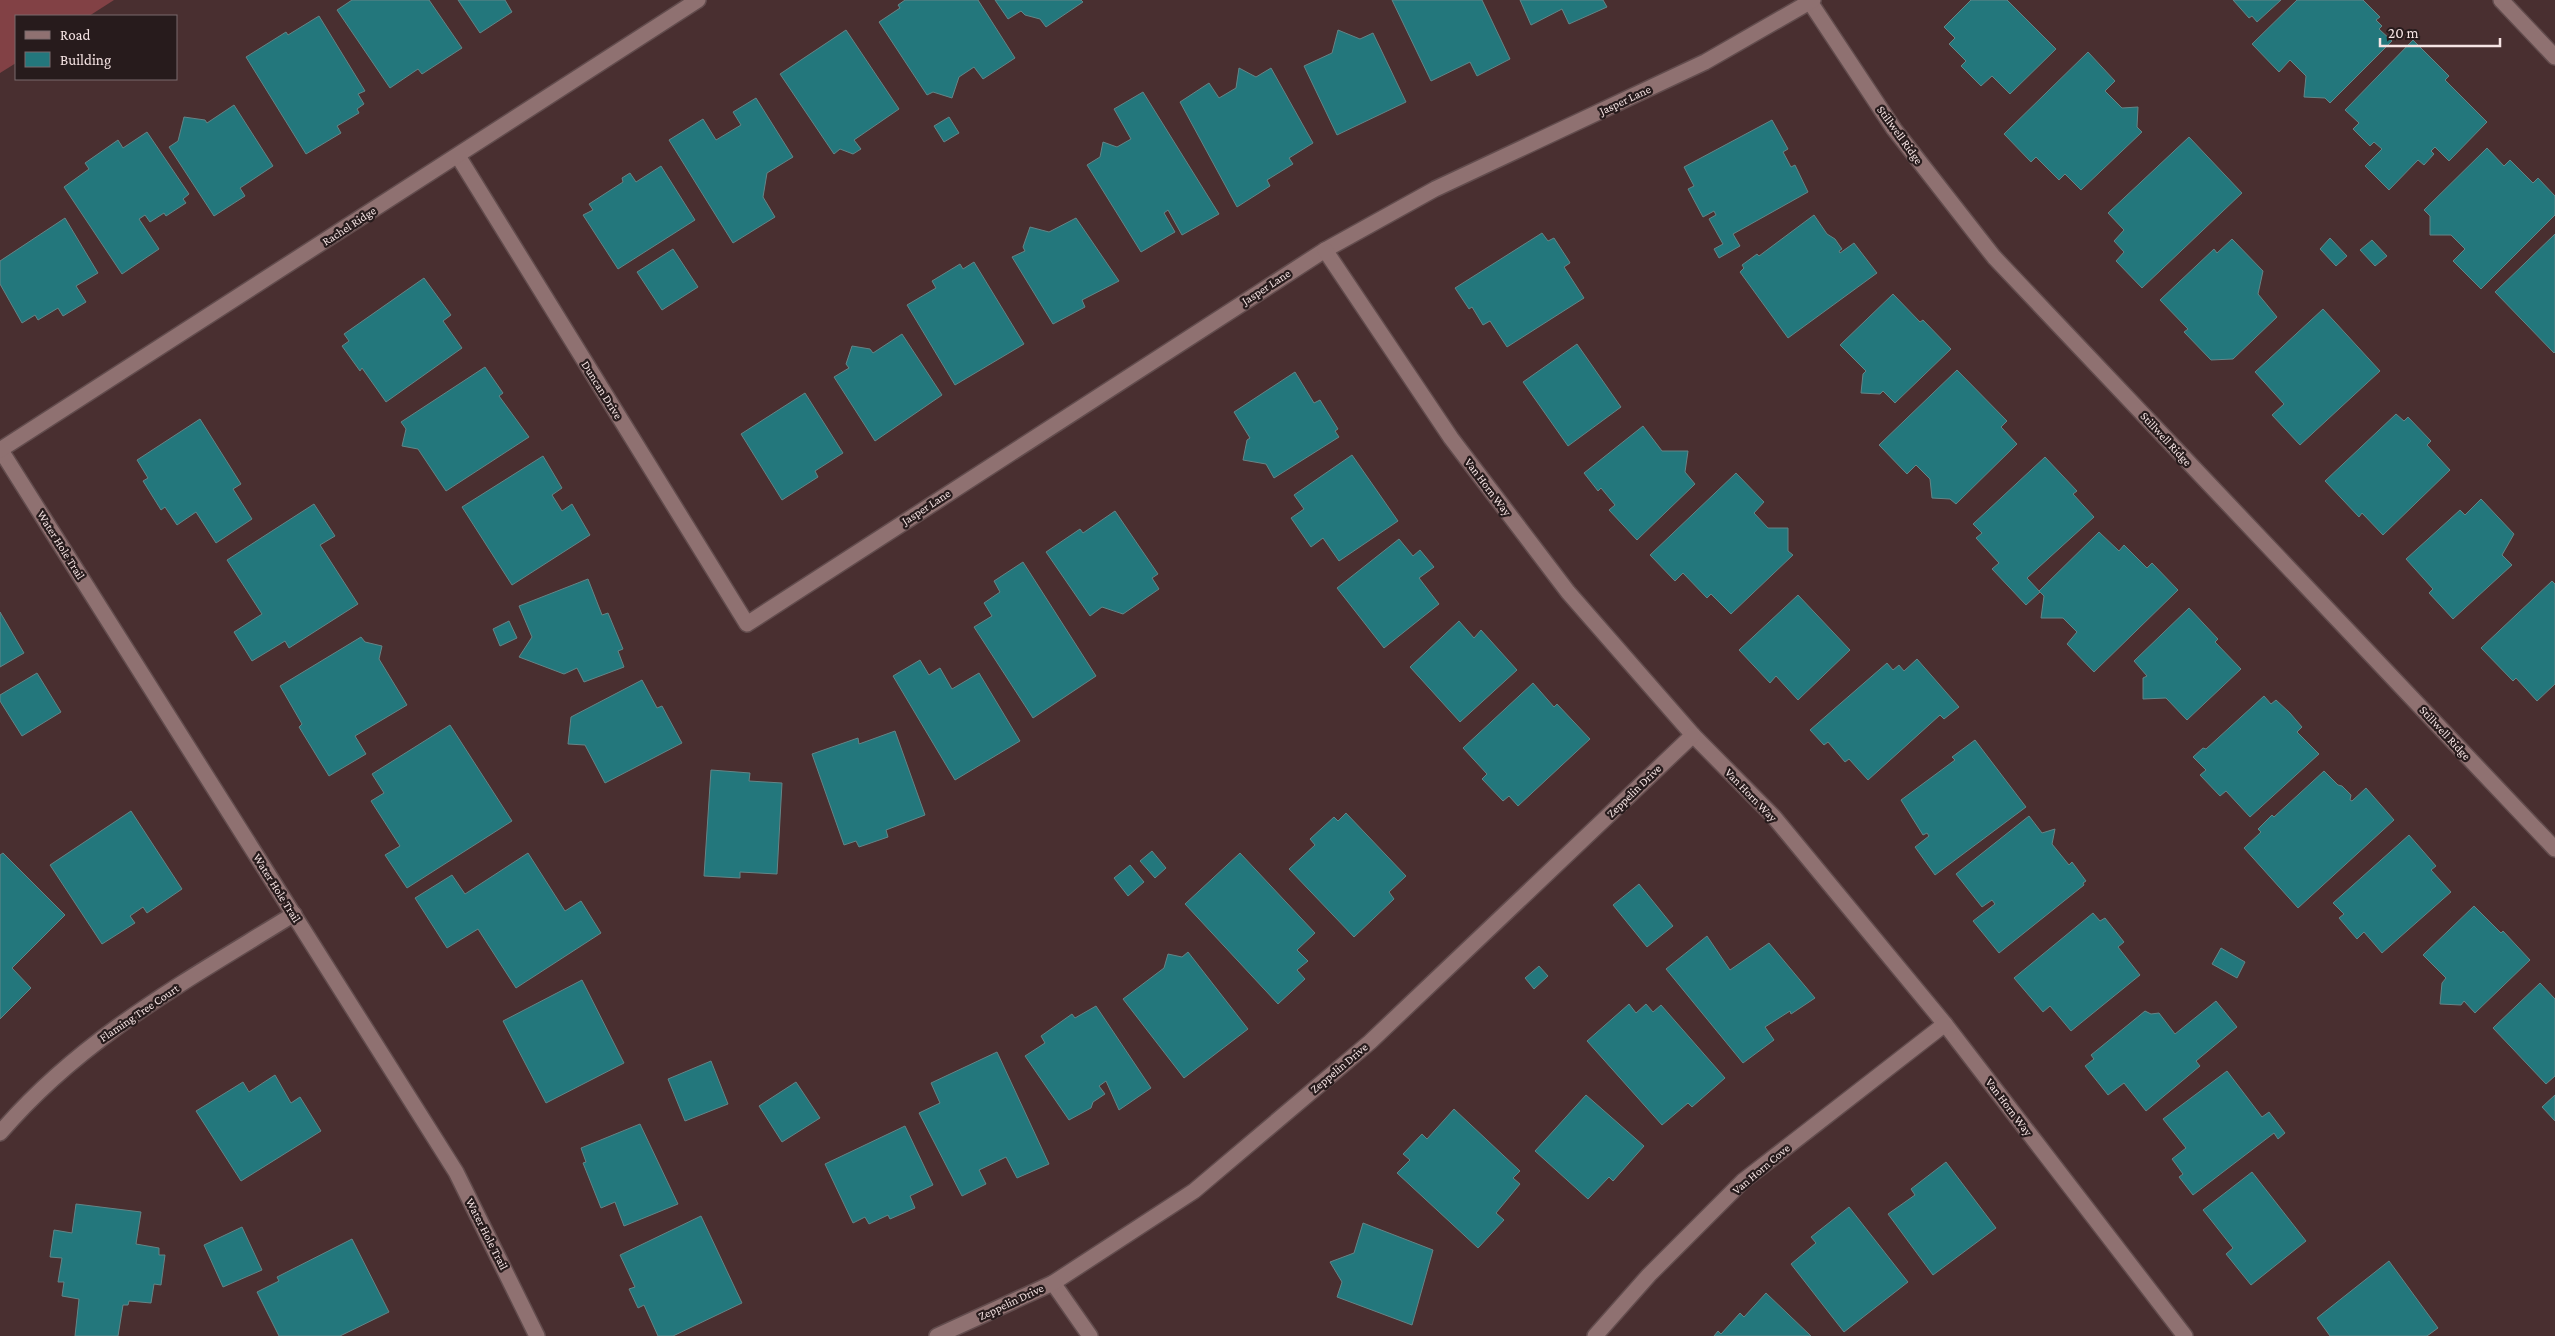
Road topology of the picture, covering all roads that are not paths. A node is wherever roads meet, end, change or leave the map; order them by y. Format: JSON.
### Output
{"nodes":[{"id":1,"x":698,"y":0,"type":"edge"},
{"id":2,"x":2501,"y":0,"type":"edge"},
{"id":3,"x":1812,"y":1,"type":"edge"},
{"id":4,"x":2555,"y":57,"type":"edge"},
{"id":5,"x":458,"y":156,"type":"junction"},
{"id":6,"x":1324,"y":250,"type":"junction"},
{"id":7,"x":0,"y":449,"type":"edge"},
{"id":8,"x":747,"y":624,"type":"joint"},
{"id":9,"x":1693,"y":735,"type":"junction"},
{"id":10,"x":2555,"y":849,"type":"edge"},
{"id":11,"x":294,"y":914,"type":"junction"},
{"id":12,"x":1945,"y":1024,"type":"junction"},
{"id":13,"x":0,"y":1132,"type":"edge"},
{"id":14,"x":1053,"y":1283,"type":"junction"},
{"id":15,"x":537,"y":1336,"type":"edge"},
{"id":16,"x":937,"y":1336,"type":"edge"},
{"id":17,"x":1090,"y":1336,"type":"edge"},
{"id":18,"x":1595,"y":1336,"type":"edge"},
{"id":19,"x":2184,"y":1336,"type":"edge"}],
"edges":[{"from":1,"to":5,"type":"street","name":"Rachel Ridge"},
{"from":2,"to":4,"type":"street"},
{"from":3,"to":6,"type":"street","name":"Jasper Lane"},
{"from":3,"to":10,"type":"street","name":"Stillwell Ridge"},
{"from":5,"to":7,"type":"street","name":"Rachel Ridge"},
{"from":5,"to":8,"type":"street","name":"Duncan Drive"},
{"from":6,"to":8,"type":"street","name":"Jasper Lane"},
{"from":6,"to":9,"type":"street","name":"Van Horn Way"},
{"from":7,"to":11,"type":"street","name":"Water Hole Trail"},
{"from":9,"to":12,"type":"street","name":"Van Horn Way"},
{"from":9,"to":14,"type":"street","name":"Zeppelin Drive"},
{"from":11,"to":13,"type":"street","name":"Flaming Tree Court"},
{"from":11,"to":15,"type":"street","name":"Water Hole Trail"},
{"from":12,"to":18,"type":"street","name":"Van Horn Cove"},
{"from":12,"to":19,"type":"street","name":"Van Horn Way"},
{"from":14,"to":16,"type":"street","name":"Zeppelin Drive"},
{"from":14,"to":17,"type":"street"}]}
